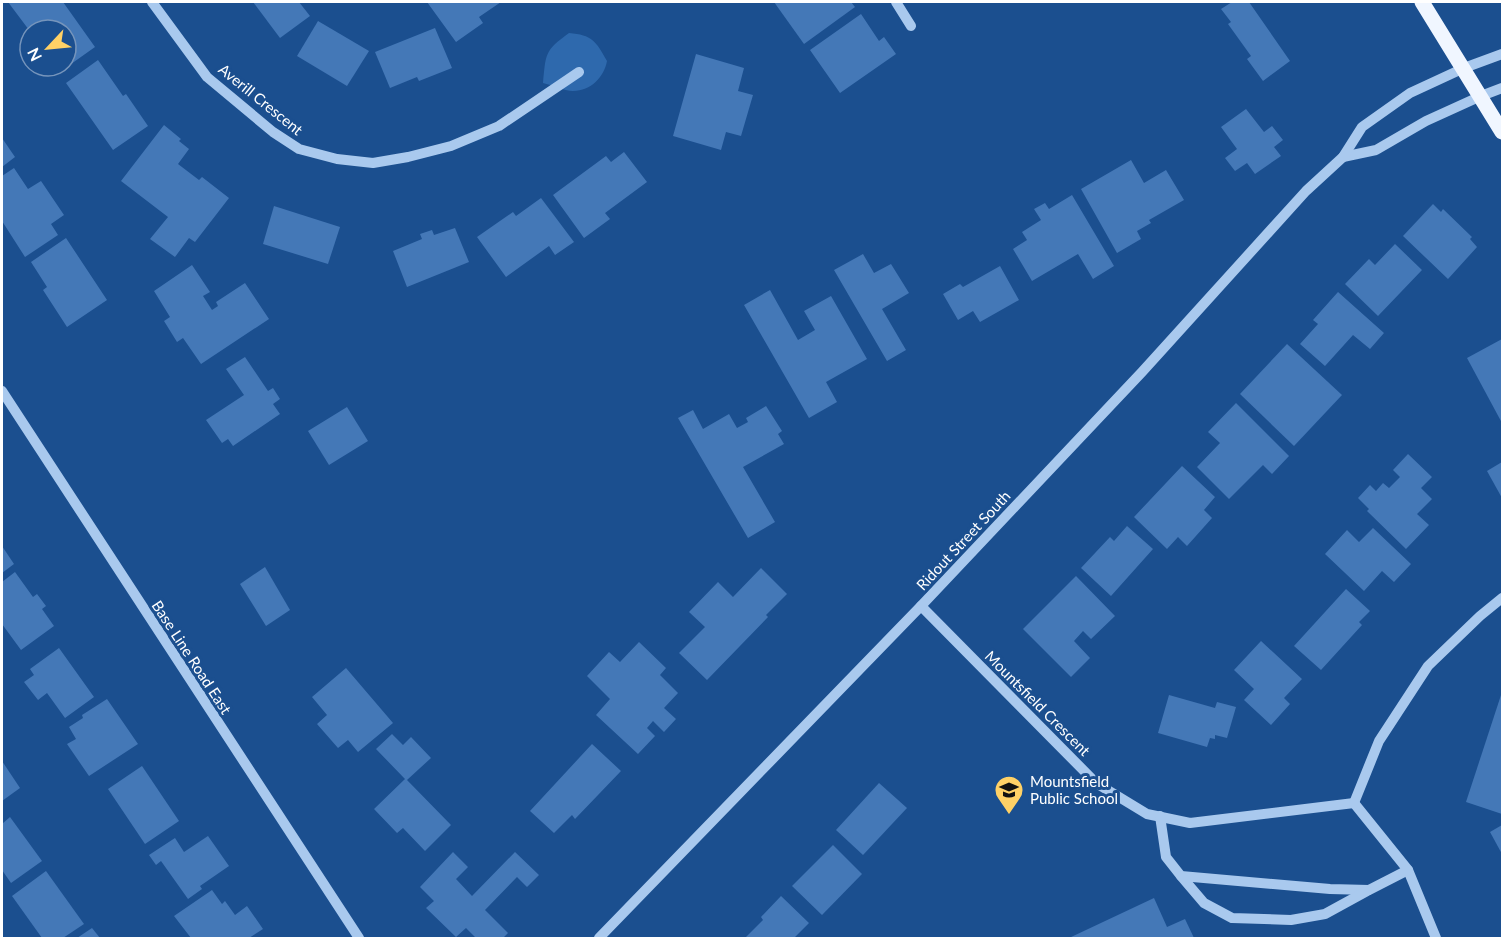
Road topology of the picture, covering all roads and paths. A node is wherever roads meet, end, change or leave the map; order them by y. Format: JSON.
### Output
{"nodes":[{"id":1,"x":152,"y":2,"type":"edge"},
{"id":2,"x":896,"y":2,"type":"edge"},
{"id":3,"x":1422,"y":2,"type":"edge"},
{"id":4,"x":911,"y":27,"type":"dead end"},
{"id":5,"x":1503,"y":54,"type":"edge"},
{"id":6,"x":1464,"y":68,"type":"junction"},
{"id":7,"x":579,"y":72,"type":"dead end"},
{"id":8,"x":1503,"y":88,"type":"edge"},
{"id":9,"x":1480,"y":96,"type":"junction"},
{"id":10,"x":1503,"y":132,"type":"edge"},
{"id":11,"x":1343,"y":158,"type":"junction"},
{"id":12,"x":2,"y":391,"type":"edge"},
{"id":13,"x":1503,"y":598,"type":"edge"},
{"id":14,"x":921,"y":606,"type":"junction"},
{"id":15,"x":1354,"y":803,"type":"junction"},
{"id":16,"x":1160,"y":816,"type":"junction"},
{"id":17,"x":1408,"y":870,"type":"junction"},
{"id":18,"x":1181,"y":876,"type":"junction"},
{"id":19,"x":1369,"y":890,"type":"junction"},
{"id":20,"x":359,"y":939,"type":"edge"},
{"id":21,"x":599,"y":939,"type":"edge"},
{"id":22,"x":1436,"y":939,"type":"edge"}],
"edges":[{"from":1,"to":7,"type":"street","name":"Averill Crescent"},
{"from":2,"to":4,"type":"street"},
{"from":3,"to":6,"type":"main road"},
{"from":5,"to":6,"type":"street","name":"Ridout Street South"},
{"from":6,"to":9,"type":"main road"},
{"from":6,"to":11,"type":"street","name":"Ridout Street South"},
{"from":8,"to":9,"type":"street","name":"Ridout Street South"},
{"from":9,"to":10,"type":"main road"},
{"from":9,"to":11,"type":"street","name":"Ridout Street South"},
{"from":11,"to":14,"type":"street","name":"Ridout Street South"},
{"from":12,"to":20,"type":"street","name":"Base Line Road East"},
{"from":13,"to":15,"type":"street"},
{"from":14,"to":16,"type":"street","name":"Mountsfield Crescent"},
{"from":14,"to":21,"type":"street","name":"Ridout Street South"},
{"from":15,"to":16,"type":"street","name":"Mountsfield Crescent"},
{"from":15,"to":17,"type":"street"},
{"from":16,"to":18,"type":"street"},
{"from":17,"to":19,"type":"street"},
{"from":17,"to":22,"type":"street"},
{"from":18,"to":19,"type":"street"},
{"from":18,"to":19,"type":"street"}]}
